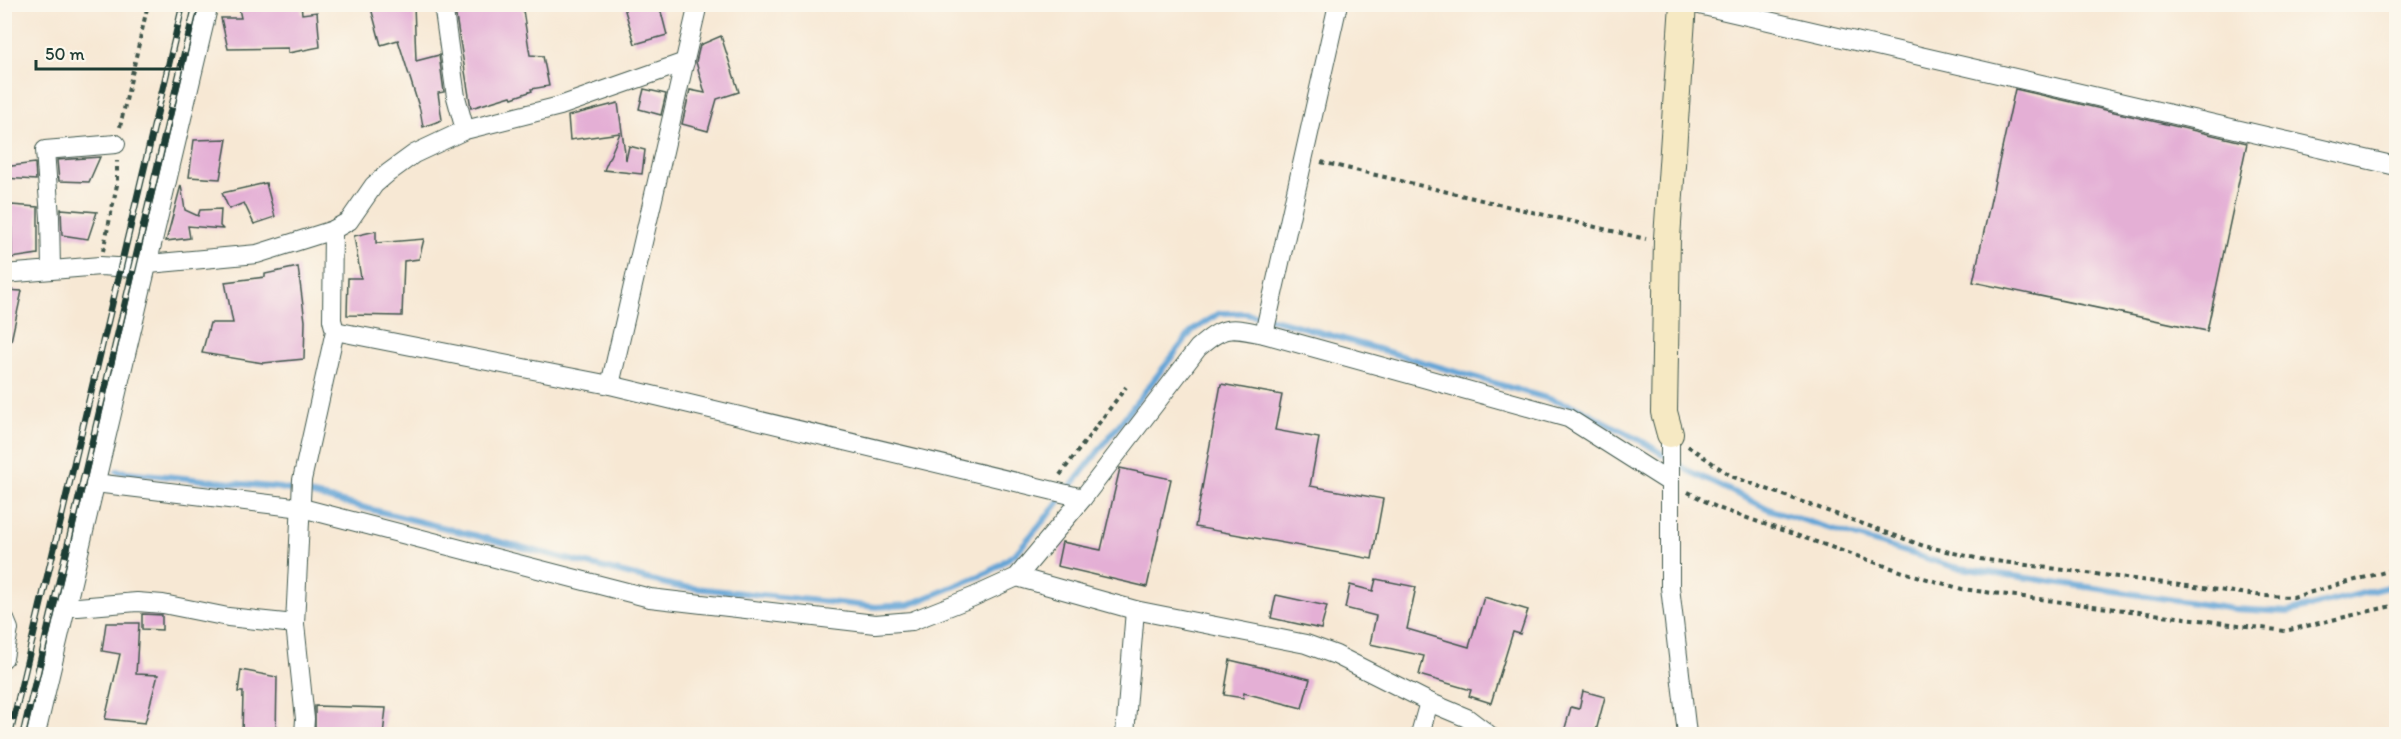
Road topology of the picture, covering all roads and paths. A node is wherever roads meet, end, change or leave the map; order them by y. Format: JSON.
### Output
{"nodes":[{"id":1,"x":148,"y":4,"type":"edge"},
{"id":2,"x":209,"y":4,"type":"edge"},
{"id":3,"x":443,"y":4,"type":"edge"},
{"id":4,"x":698,"y":4,"type":"edge"},
{"id":5,"x":1338,"y":4,"type":"edge"},
{"id":6,"x":1683,"y":4,"type":"edge"},
{"id":7,"x":1695,"y":4,"type":"edge"},
{"id":8,"x":685,"y":62,"type":"junction"},
{"id":9,"x":465,"y":130,"type":"junction"},
{"id":10,"x":116,"y":144,"type":"junction"},
{"id":11,"x":1303,"y":158,"type":"junction"},
{"id":12,"x":2397,"y":166,"type":"edge"},
{"id":13,"x":333,"y":230,"type":"junction"},
{"id":14,"x":1667,"y":244,"type":"junction"},
{"id":15,"x":149,"y":264,"type":"junction"},
{"id":16,"x":100,"y":266,"type":"junction"},
{"id":17,"x":51,"y":269,"type":"junction"},
{"id":18,"x":4,"y":274,"type":"edge"},
{"id":19,"x":335,"y":331,"type":"junction"},
{"id":20,"x":1264,"y":331,"type":"junction"},
{"id":21,"x":610,"y":385,"type":"junction"},
{"id":22,"x":1126,"y":387,"type":"dead end"},
{"id":23,"x":1670,"y":440,"type":"junction"},
{"id":24,"x":1669,"y":479,"type":"junction"},
{"id":25,"x":95,"y":483,"type":"junction"},
{"id":26,"x":1050,"y":490,"type":"junction"},
{"id":27,"x":1079,"y":498,"type":"junction"},
{"id":28,"x":302,"y":505,"type":"junction"},
{"id":29,"x":2397,"y":569,"type":"edge"},
{"id":30,"x":1017,"y":577,"type":"junction"},
{"id":31,"x":2397,"y":605,"type":"edge"},
{"id":32,"x":67,"y":606,"type":"junction"},
{"id":33,"x":1135,"y":610,"type":"junction"},
{"id":34,"x":4,"y":617,"type":"edge"},
{"id":35,"x":295,"y":624,"type":"junction"},
{"id":36,"x":4,"y":658,"type":"edge"},
{"id":37,"x":1429,"y":702,"type":"junction"},
{"id":38,"x":36,"y":735,"type":"edge"},
{"id":39,"x":304,"y":735,"type":"edge"},
{"id":40,"x":1125,"y":735,"type":"edge"},
{"id":41,"x":1420,"y":735,"type":"edge"},
{"id":42,"x":1488,"y":735,"type":"edge"},
{"id":43,"x":1687,"y":735,"type":"edge"}],
"edges":[{"from":1,"to":10,"type":"path"},
{"from":2,"to":15,"type":"street"},
{"from":3,"to":9,"type":"street"},
{"from":4,"to":8,"type":"street"},
{"from":5,"to":11,"type":"street"},
{"from":6,"to":14,"type":"street"},
{"from":7,"to":12,"type":"street"},
{"from":8,"to":9,"type":"street"},
{"from":8,"to":21,"type":"street"},
{"from":9,"to":13,"type":"street"},
{"from":10,"to":16,"type":"path"},
{"from":10,"to":17,"type":"street"},
{"from":11,"to":14,"type":"path"},
{"from":11,"to":20,"type":"street"},
{"from":13,"to":15,"type":"street"},
{"from":13,"to":19,"type":"street"},
{"from":14,"to":23,"type":"street"},
{"from":15,"to":16,"type":"street"},
{"from":15,"to":25,"type":"street"},
{"from":16,"to":17,"type":"street"},
{"from":17,"to":18,"type":"street"},
{"from":19,"to":21,"type":"street"},
{"from":19,"to":28,"type":"street"},
{"from":20,"to":24,"type":"street"},
{"from":20,"to":27,"type":"street"},
{"from":21,"to":26,"type":"street"},
{"from":22,"to":26,"type":"path"},
{"from":23,"to":24,"type":"street"},
{"from":23,"to":29,"type":"path"},
{"from":24,"to":31,"type":"path"},
{"from":24,"to":43,"type":"street"},
{"from":25,"to":28,"type":"street"},
{"from":25,"to":32,"type":"street"},
{"from":26,"to":27,"type":"street"},
{"from":27,"to":30,"type":"street"},
{"from":28,"to":30,"type":"street"},
{"from":28,"to":35,"type":"street"},
{"from":30,"to":33,"type":"street"},
{"from":32,"to":35,"type":"street"},
{"from":32,"to":38,"type":"street"},
{"from":33,"to":37,"type":"street"},
{"from":33,"to":40,"type":"street"},
{"from":34,"to":36,"type":"street"},
{"from":35,"to":39,"type":"street"},
{"from":37,"to":41,"type":"street"},
{"from":37,"to":42,"type":"street"}]}
